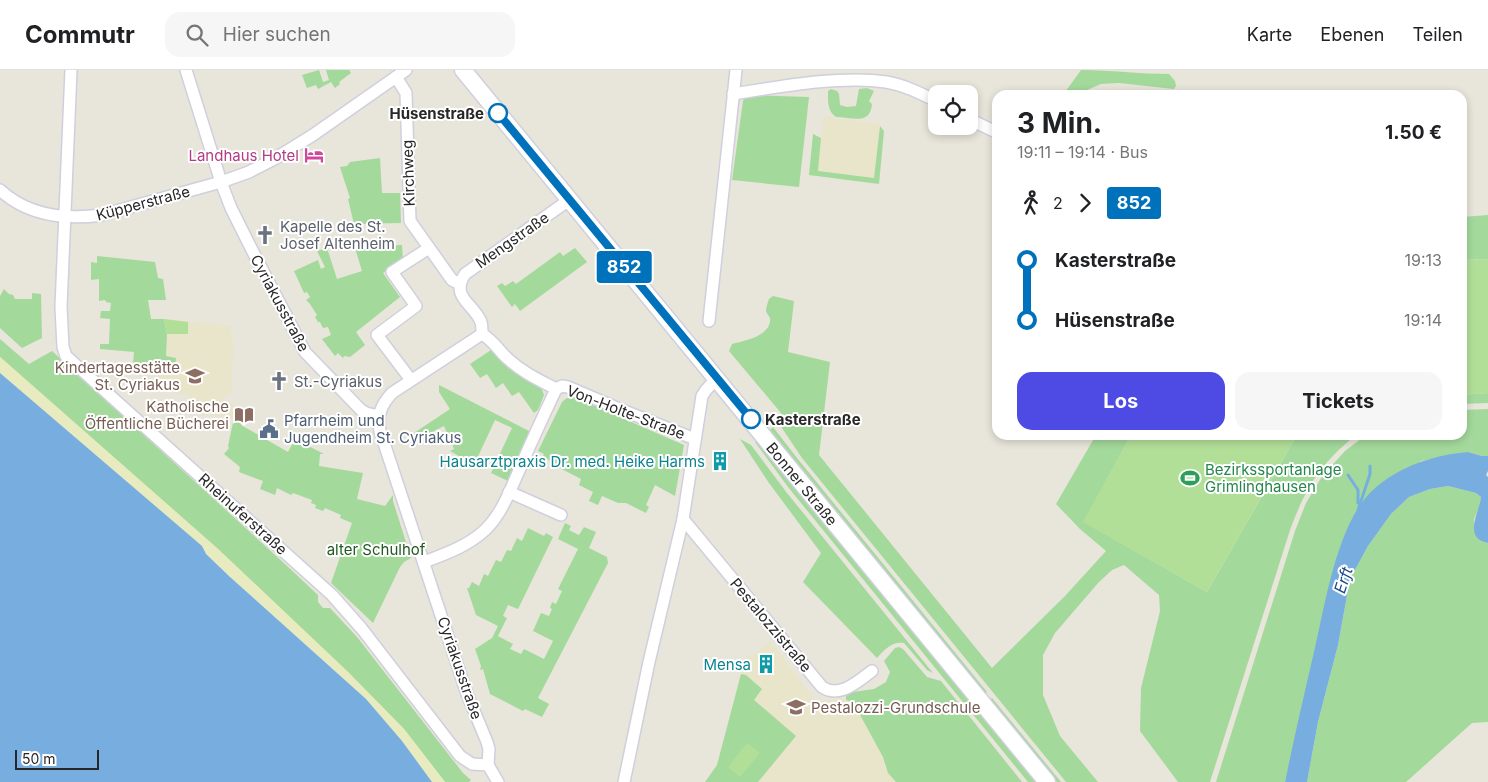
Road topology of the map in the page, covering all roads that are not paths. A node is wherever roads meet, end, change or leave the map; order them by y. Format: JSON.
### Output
{"nodes":[{"id":1,"x":71,"y":70,"type":"edge"},
{"id":2,"x":186,"y":70,"type":"edge"},
{"id":3,"x":463,"y":70,"type":"edge"},
{"id":4,"x":736,"y":70,"type":"edge"},
{"id":5,"x":401,"y":74,"type":"edge"},
{"id":6,"x":733,"y":94,"type":"junction"},
{"id":7,"x":928,"y":98,"type":"edge"},
{"id":8,"x":978,"y":124,"type":"edge"},
{"id":9,"x":992,"y":131,"type":"edge"},
{"id":10,"x":221,"y":182,"type":"junction"},
{"id":11,"x":0,"y":190,"type":"edge"},
{"id":12,"x":569,"y":200,"type":"junction"},
{"id":13,"x":64,"y":217,"type":"junction"},
{"id":14,"x":429,"y":248,"type":"junction"},
{"id":15,"x":460,"y":284,"type":"junction"},
{"id":16,"x":709,"y":321,"type":"dead end"},
{"id":17,"x":482,"y":334,"type":"junction"},
{"id":18,"x":717,"y":378,"type":"junction"},
{"id":19,"x":411,"y":380,"type":"junction"},
{"id":20,"x":556,"y":389,"type":"junction"},
{"id":21,"x":379,"y":416,"type":"junction"},
{"id":22,"x":695,"y":440,"type":"junction"},
{"id":23,"x":509,"y":492,"type":"junction"},
{"id":24,"x":562,"y":515,"type":"dead end"},
{"id":25,"x":684,"y":519,"type":"junction"},
{"id":26,"x":424,"y":562,"type":"junction"},
{"id":27,"x":872,"y":671,"type":"dead end"},
{"id":28,"x":488,"y":765,"type":"junction"},
{"id":29,"x":498,"y":782,"type":"edge"},
{"id":30,"x":624,"y":782,"type":"edge"},
{"id":31,"x":1047,"y":782,"type":"edge"}],
"edges":[{"from":1,"to":13,"type":"street","name":"Rheinuferstraße"},
{"from":2,"to":10,"type":"street","name":"Cyriakusstraße"},
{"from":3,"to":12,"type":"main road","name":"Bonner Straße"},
{"from":4,"to":6,"type":"street"},
{"from":5,"to":10,"type":"street"},
{"from":5,"to":14,"type":"street","name":"Kirchweg"},
{"from":6,"to":7,"type":"street"},
{"from":6,"to":16,"type":"street"},
{"from":8,"to":9,"type":"street"},
{"from":10,"to":13,"type":"street","name":"Küpperstraße"},
{"from":10,"to":21,"type":"street","name":"Cyriakusstraße"},
{"from":11,"to":13,"type":"street","name":"Küpperstraße"},
{"from":12,"to":15,"type":"street","name":"Mengstraße"},
{"from":12,"to":18,"type":"main road","name":"Bonner Straße"},
{"from":13,"to":28,"type":"street","name":"Rheinuferstraße"},
{"from":14,"to":15,"type":"street","name":"Kirchweg"},
{"from":14,"to":19,"type":"street"},
{"from":15,"to":17,"type":"street","name":"Von-Holte-Straße"},
{"from":17,"to":19,"type":"street"},
{"from":17,"to":20,"type":"street","name":"Von-Holte-Straße"},
{"from":18,"to":22,"type":"street"},
{"from":18,"to":31,"type":"main road","name":"Bonner Straße"},
{"from":19,"to":21,"type":"street"},
{"from":20,"to":22,"type":"street","name":"Von-Holte-Straße"},
{"from":20,"to":23,"type":"street"},
{"from":21,"to":26,"type":"street","name":"Cyriakusstraße"},
{"from":22,"to":25,"type":"street"},
{"from":23,"to":24,"type":"street"},
{"from":23,"to":26,"type":"street"},
{"from":25,"to":27,"type":"street","name":"Pestalozzistraße"},
{"from":25,"to":30,"type":"street"},
{"from":26,"to":28,"type":"street","name":"Cyriakusstraße"},
{"from":28,"to":29,"type":"street"}]}
